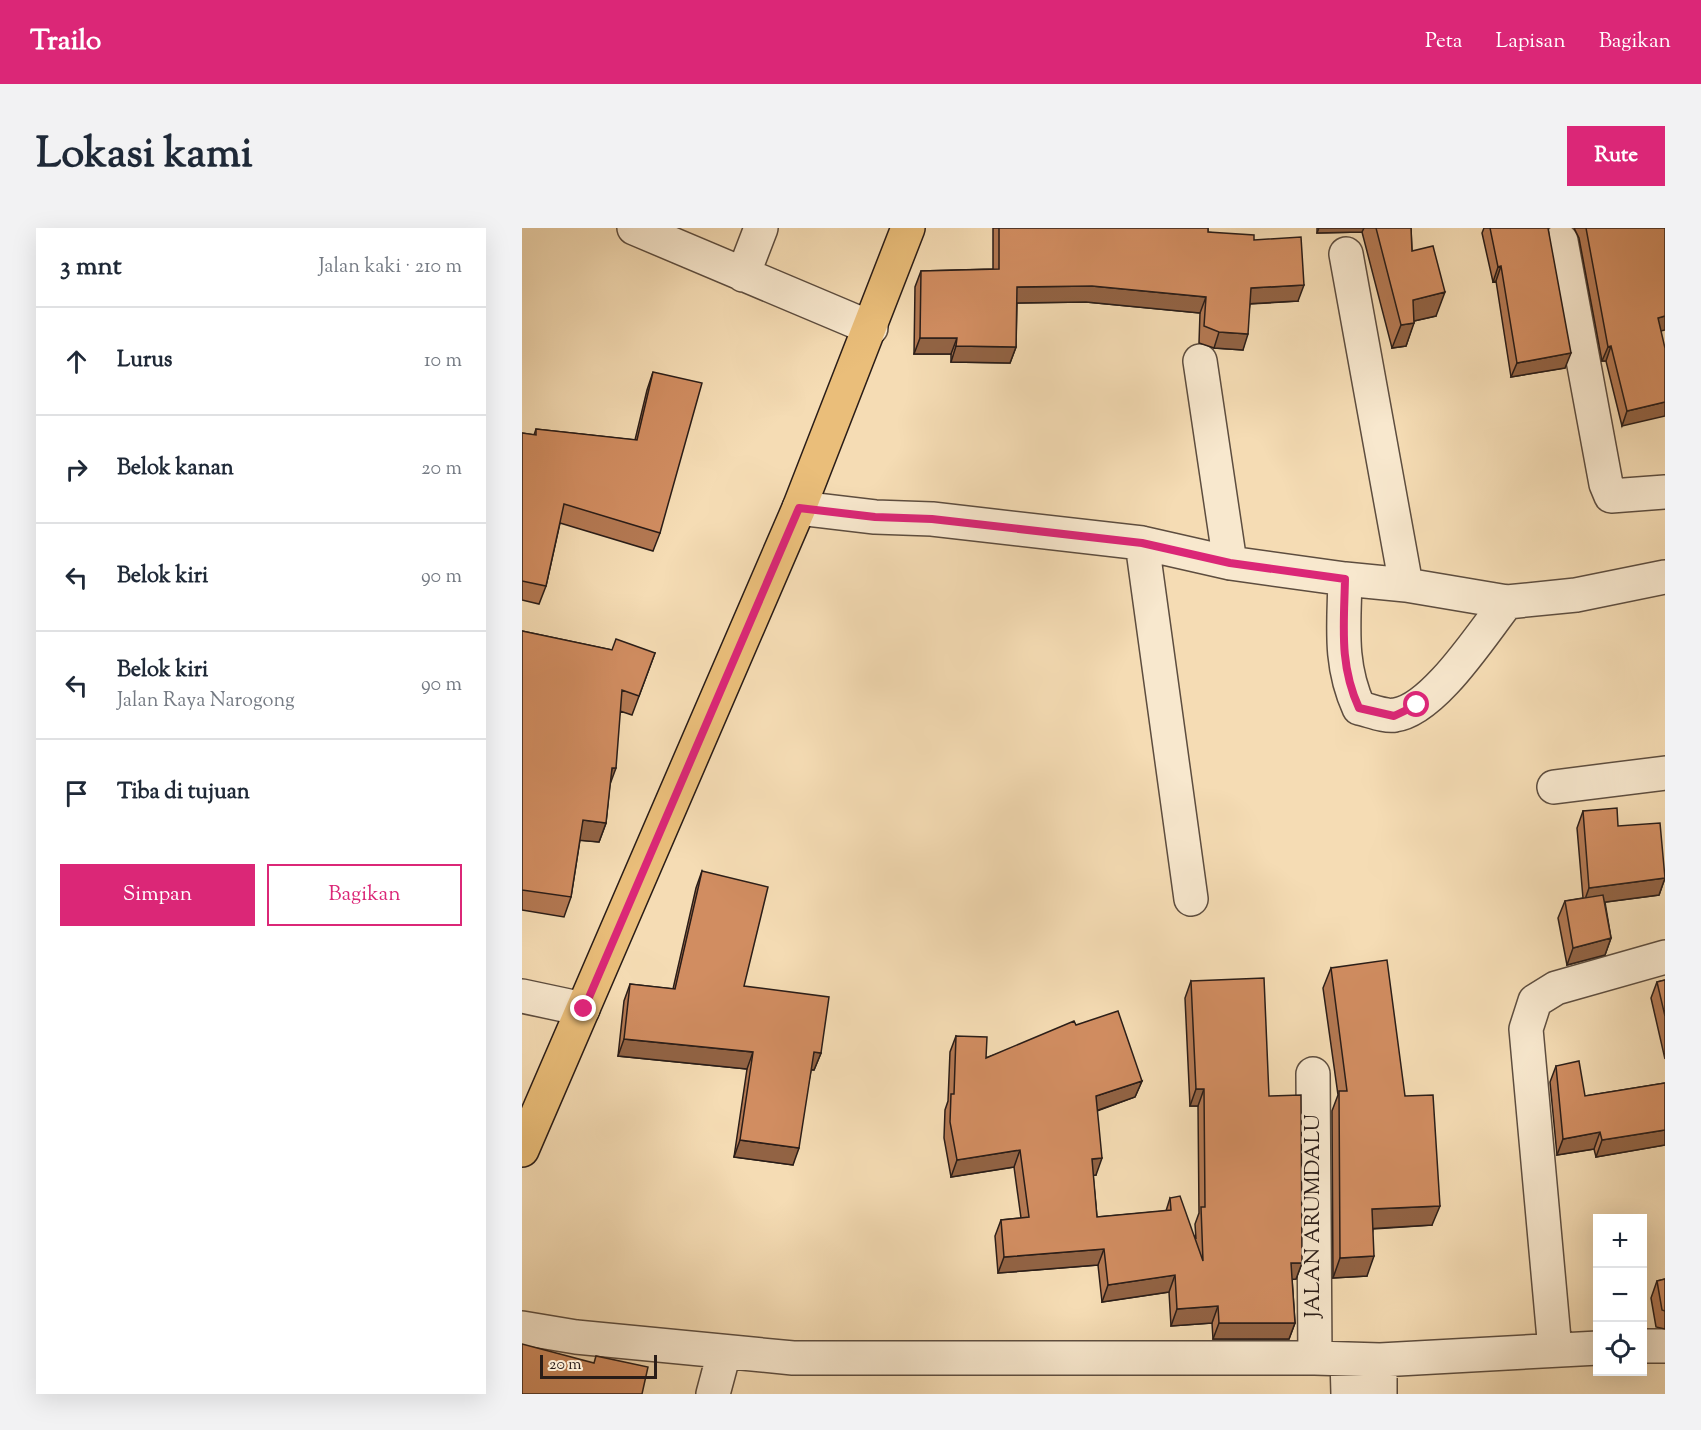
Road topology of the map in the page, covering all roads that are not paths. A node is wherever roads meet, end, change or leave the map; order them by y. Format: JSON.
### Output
{"nodes":[{"id":1,"x":634,"y":228,"type":"edge"},
{"id":2,"x":761,"y":228,"type":"edge"},
{"id":3,"x":908,"y":228,"type":"edge"},
{"id":4,"x":1561,"y":242,"type":"dead end"},
{"id":5,"x":1346,"y":254,"type":"dead end"},
{"id":6,"x":743,"y":275,"type":"junction"},
{"id":7,"x":871,"y":328,"type":"junction"},
{"id":8,"x":1200,"y":361,"type":"dead end"},
{"id":9,"x":1665,"y":492,"type":"edge"},
{"id":10,"x":799,"y":508,"type":"junction"},
{"id":11,"x":1142,"y":543,"type":"junction"},
{"id":12,"x":1230,"y":563,"type":"junction"},
{"id":13,"x":1665,"y":577,"type":"edge"},
{"id":14,"x":1345,"y":579,"type":"junction"},
{"id":15,"x":1406,"y":585,"type":"junction"},
{"id":16,"x":1507,"y":602,"type":"junction"},
{"id":17,"x":1665,"y":773,"type":"edge"},
{"id":18,"x":1554,"y":787,"type":"dead end"},
{"id":19,"x":1191,"y":899,"type":"dead end"},
{"id":20,"x":1665,"y":957,"type":"edge"},
{"id":21,"x":522,"y":996,"type":"edge"},
{"id":22,"x":584,"y":1009,"type":"junction"},
{"id":23,"x":1313,"y":1074,"type":"dead end"},
{"id":24,"x":522,"y":1150,"type":"edge"},
{"id":25,"x":522,"y":1328,"type":"edge"},
{"id":26,"x":1665,"y":1346,"type":"edge"},
{"id":27,"x":1647,"y":1347,"type":"edge"},
{"id":28,"x":1593,"y":1348,"type":"edge"},
{"id":29,"x":1555,"y":1350,"type":"junction"},
{"id":30,"x":724,"y":1353,"type":"junction"},
{"id":31,"x":1315,"y":1358,"type":"junction"},
{"id":32,"x":1347,"y":1359,"type":"junction"},
{"id":33,"x":1380,"y":1360,"type":"junction"},
{"id":34,"x":713,"y":1394,"type":"edge"},
{"id":35,"x":1348,"y":1394,"type":"edge"},
{"id":36,"x":1380,"y":1394,"type":"edge"}],
"edges":[{"from":1,"to":6,"type":"street"},
{"from":2,"to":6,"type":"street"},
{"from":3,"to":7,"type":"main road"},
{"from":4,"to":9,"type":"street"},
{"from":5,"to":15,"type":"street"},
{"from":6,"to":7,"type":"street"},
{"from":7,"to":10,"type":"main road"},
{"from":8,"to":12,"type":"street"},
{"from":10,"to":11,"type":"street"},
{"from":10,"to":22,"type":"main road"},
{"from":11,"to":12,"type":"street"},
{"from":11,"to":19,"type":"street"},
{"from":12,"to":14,"type":"street"},
{"from":13,"to":16,"type":"street"},
{"from":14,"to":15,"type":"street"},
{"from":14,"to":16,"type":"street"},
{"from":15,"to":16,"type":"street"},
{"from":17,"to":18,"type":"street"},
{"from":20,"to":29,"type":"street"},
{"from":21,"to":22,"type":"street"},
{"from":22,"to":24,"type":"main road"},
{"from":23,"to":31,"type":"street","name":"JALAN ARUMDALU"},
{"from":25,"to":30,"type":"street"},
{"from":26,"to":27,"type":"street"},
{"from":28,"to":29,"type":"street"},
{"from":29,"to":33,"type":"street"},
{"from":30,"to":31,"type":"street"},
{"from":30,"to":34,"type":"street"},
{"from":31,"to":32,"type":"street"},
{"from":32,"to":33,"type":"street"},
{"from":32,"to":35,"type":"street"},
{"from":33,"to":36,"type":"street"}]}
